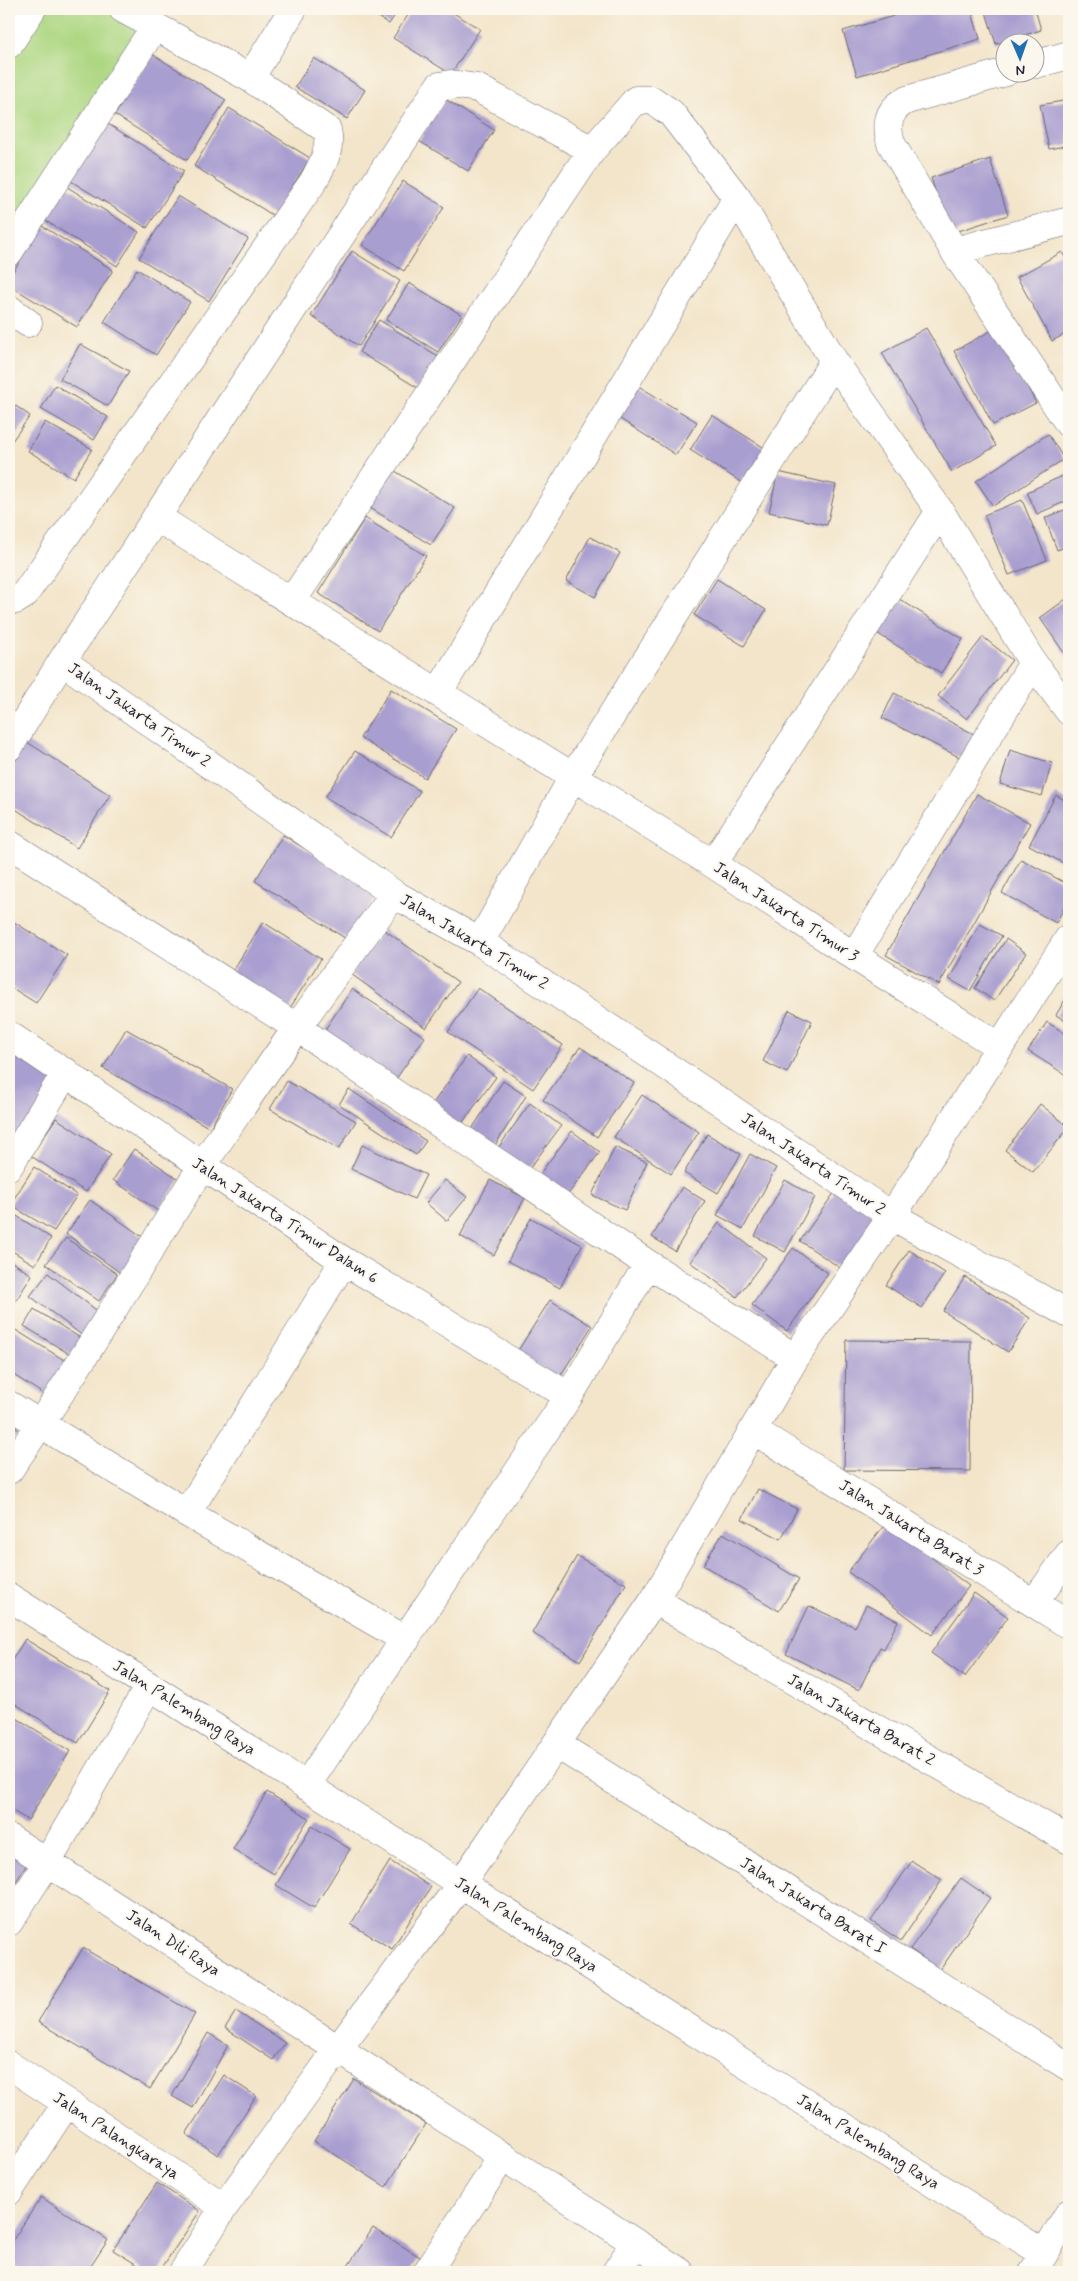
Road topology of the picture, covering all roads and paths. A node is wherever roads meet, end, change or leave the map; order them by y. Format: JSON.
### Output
{"nodes":[{"id":1,"x":32,"y":9,"type":"edge"},
{"id":2,"x":123,"y":9,"type":"edge"},
{"id":3,"x":293,"y":9,"type":"edge"},
{"id":4,"x":155,"y":26,"type":"junction"},
{"id":5,"x":9,"y":44,"type":"edge"},
{"id":6,"x":1069,"y":55,"type":"edge"},
{"id":7,"x":1046,"y":61,"type":"edge"},
{"id":8,"x":996,"y":75,"type":"edge"},
{"id":9,"x":250,"y":78,"type":"junction"},
{"id":10,"x":592,"y":150,"type":"junction"},
{"id":11,"x":737,"y":198,"type":"junction"},
{"id":12,"x":1069,"y":220,"type":"edge"},
{"id":13,"x":954,"y":251,"type":"junction"},
{"id":14,"x":9,"y":252,"type":"edge"},
{"id":15,"x":834,"y":361,"type":"junction"},
{"id":16,"x":1069,"y":424,"type":"edge"},
{"id":17,"x":940,"y":511,"type":"junction"},
{"id":18,"x":156,"y":517,"type":"junction"},
{"id":19,"x":9,"y":598,"type":"edge"},
{"id":20,"x":292,"y":601,"type":"junction"},
{"id":21,"x":62,"y":662,"type":"junction"},
{"id":22,"x":1033,"y":663,"type":"junction"},
{"id":23,"x":438,"y":693,"type":"junction"},
{"id":24,"x":1069,"y":711,"type":"edge"},
{"id":25,"x":9,"y":747,"type":"edge"},
{"id":26,"x":573,"y":777,"type":"junction"},
{"id":27,"x":9,"y":844,"type":"edge"},
{"id":28,"x":714,"y":864,"type":"junction"},
{"id":29,"x":394,"y":894,"type":"junction"},
{"id":30,"x":1069,"y":938,"type":"edge"},
{"id":31,"x":480,"y":942,"type":"junction"},
{"id":32,"x":854,"y":956,"type":"junction"},
{"id":33,"x":296,"y":1027,"type":"junction"},
{"id":34,"x":9,"y":1034,"type":"edge"},
{"id":35,"x":1000,"y":1047,"type":"junction"},
{"id":36,"x":66,"y":1072,"type":"junction"},
{"id":37,"x":9,"y":1166,"type":"edge"},
{"id":38,"x":202,"y":1167,"type":"junction"},
{"id":39,"x":892,"y":1216,"type":"junction"},
{"id":40,"x":344,"y":1261,"type":"junction"},
{"id":41,"x":648,"y":1264,"type":"junction"},
{"id":42,"x":1066,"y":1305,"type":"edge"},
{"id":43,"x":795,"y":1358,"type":"junction"},
{"id":44,"x":569,"y":1396,"type":"junction"},
{"id":45,"x":9,"y":1405,"type":"edge"},
{"id":46,"x":41,"y":1424,"type":"junction"},
{"id":47,"x":753,"y":1430,"type":"junction"},
{"id":48,"x":9,"y":1470,"type":"edge"},
{"id":49,"x":187,"y":1513,"type":"junction"},
{"id":50,"x":1069,"y":1554,"type":"edge"},
{"id":51,"x":9,"y":1597,"type":"edge"},
{"id":52,"x":654,"y":1600,"type":"junction"},
{"id":53,"x":1034,"y":1603,"type":"junction"},
{"id":54,"x":1069,"y":1625,"type":"edge"},
{"id":55,"x":406,"y":1640,"type":"junction"},
{"id":56,"x":149,"y":1686,"type":"junction"},
{"id":57,"x":556,"y":1744,"type":"junction"},
{"id":58,"x":306,"y":1786,"type":"junction"},
{"id":59,"x":9,"y":1838,"type":"edge"},
{"id":60,"x":1069,"y":1840,"type":"edge"},
{"id":61,"x":47,"y":1863,"type":"junction"},
{"id":62,"x":461,"y":1884,"type":"junction"},
{"id":63,"x":9,"y":1922,"type":"edge"},
{"id":64,"x":338,"y":2048,"type":"junction"},
{"id":65,"x":9,"y":2065,"type":"edge"},
{"id":66,"x":1069,"y":2067,"type":"edge"},
{"id":67,"x":66,"y":2104,"type":"junction"},
{"id":68,"x":503,"y":2156,"type":"junction"},
{"id":69,"x":9,"y":2190,"type":"edge"},
{"id":70,"x":224,"y":2207,"type":"junction"},
{"id":71,"x":1069,"y":2213,"type":"edge"},
{"id":72,"x":635,"y":2243,"type":"junction"},
{"id":73,"x":1038,"y":2263,"type":"edge"},
{"id":74,"x":183,"y":2272,"type":"edge"},
{"id":75,"x":427,"y":2272,"type":"edge"},
{"id":76,"x":616,"y":2272,"type":"edge"},
{"id":77,"x":680,"y":2272,"type":"edge"}],
"edges":[{"from":1,"to":5,"type":"street"},
{"from":2,"to":4,"type":"street"},
{"from":3,"to":9,"type":"street"},
{"from":4,"to":9,"type":"street"},
{"from":4,"to":14,"type":"street"},
{"from":6,"to":7,"type":"street"},
{"from":8,"to":13,"type":"street"},
{"from":9,"to":19,"type":"street"},
{"from":10,"to":11,"type":"street"},
{"from":10,"to":18,"type":"street"},
{"from":10,"to":20,"type":"street"},
{"from":11,"to":15,"type":"street"},
{"from":11,"to":23,"type":"street"},
{"from":12,"to":13,"type":"street"},
{"from":13,"to":16,"type":"street"},
{"from":15,"to":17,"type":"street"},
{"from":15,"to":26,"type":"street"},
{"from":17,"to":22,"type":"street"},
{"from":17,"to":28,"type":"street"},
{"from":18,"to":20,"type":"street","name":"Jalan Jakarta Timur 3"},
{"from":18,"to":21,"type":"street"},
{"from":20,"to":23,"type":"street","name":"Jalan Jakarta Timur 3"},
{"from":21,"to":25,"type":"street"},
{"from":21,"to":29,"type":"street","name":"Jalan Jakarta Timur 2"},
{"from":22,"to":24,"type":"street"},
{"from":22,"to":32,"type":"street"},
{"from":23,"to":26,"type":"street","name":"Jalan Jakarta Timur 3"},
{"from":26,"to":28,"type":"street","name":"Jalan Jakarta Timur 3"},
{"from":26,"to":31,"type":"street"},
{"from":27,"to":33,"type":"street"},
{"from":28,"to":32,"type":"street","name":"Jalan Jakarta Timur 3"},
{"from":29,"to":31,"type":"street","name":"Jalan Jakarta Timur 2"},
{"from":29,"to":33,"type":"street"},
{"from":30,"to":35,"type":"street"},
{"from":31,"to":39,"type":"street","name":"Jalan Jakarta Timur 2"},
{"from":32,"to":35,"type":"street","name":"Jalan Jakarta Timur 3"},
{"from":33,"to":38,"type":"street"},
{"from":33,"to":41,"type":"street"},
{"from":34,"to":36,"type":"street","name":"Jalan Jakarta Timur Dalam 6"},
{"from":35,"to":39,"type":"street"},
{"from":36,"to":37,"type":"street"},
{"from":36,"to":38,"type":"street","name":"Jalan Jakarta Timur Dalam 6"},
{"from":38,"to":40,"type":"street","name":"Jalan Jakarta Timur Dalam 6"},
{"from":38,"to":46,"type":"street"},
{"from":39,"to":42,"type":"street","name":"Jalan Jakarta Timur 2"},
{"from":39,"to":43,"type":"street"},
{"from":40,"to":44,"type":"street","name":"Jalan Jakarta Timur Dalam 6"},
{"from":40,"to":49,"type":"street"},
{"from":41,"to":43,"type":"street"},
{"from":41,"to":44,"type":"street"},
{"from":43,"to":47,"type":"street"},
{"from":44,"to":55,"type":"street"},
{"from":45,"to":46,"type":"street"},
{"from":46,"to":48,"type":"street"},
{"from":46,"to":49,"type":"street"},
{"from":47,"to":52,"type":"street"},
{"from":47,"to":53,"type":"street","name":"Jalan Jakarta Barat 3"},
{"from":49,"to":55,"type":"street"},
{"from":50,"to":53,"type":"street"},
{"from":51,"to":56,"type":"street","name":"Jalan Palembang Raya"},
{"from":52,"to":57,"type":"street"},
{"from":52,"to":60,"type":"street","name":"Jalan Jakarta Barat 2"},
{"from":53,"to":54,"type":"street","name":"Jalan Jakarta Barat 3"},
{"from":55,"to":58,"type":"street"},
{"from":56,"to":58,"type":"street","name":"Jalan Palembang Raya"},
{"from":56,"to":61,"type":"street"},
{"from":57,"to":62,"type":"street"},
{"from":57,"to":66,"type":"street","name":"Jalan Jakarta Barat I"},
{"from":58,"to":62,"type":"street","name":"Jalan Palembang Raya"},
{"from":59,"to":61,"type":"street","name":"Jalan Dili Raya"},
{"from":61,"to":63,"type":"street"},
{"from":61,"to":64,"type":"street","name":"Jalan Dili Raya"},
{"from":62,"to":64,"type":"street"},
{"from":62,"to":73,"type":"street","name":"Jalan Palembang Raya"},
{"from":64,"to":68,"type":"street","name":"Jalan Dili Raya"},
{"from":64,"to":70,"type":"street"},
{"from":65,"to":67,"type":"street","name":"Jalan Palangkaraya"},
{"from":67,"to":69,"type":"street"},
{"from":67,"to":70,"type":"street","name":"Jalan Palangkaraya"},
{"from":68,"to":72,"type":"street","name":"Jalan Dili Raya"},
{"from":68,"to":75,"type":"street"},
{"from":70,"to":74,"type":"street"},
{"from":71,"to":73,"type":"street"},
{"from":72,"to":76,"type":"street"},
{"from":72,"to":77,"type":"street","name":"Jalan Dili Raya"}]}
